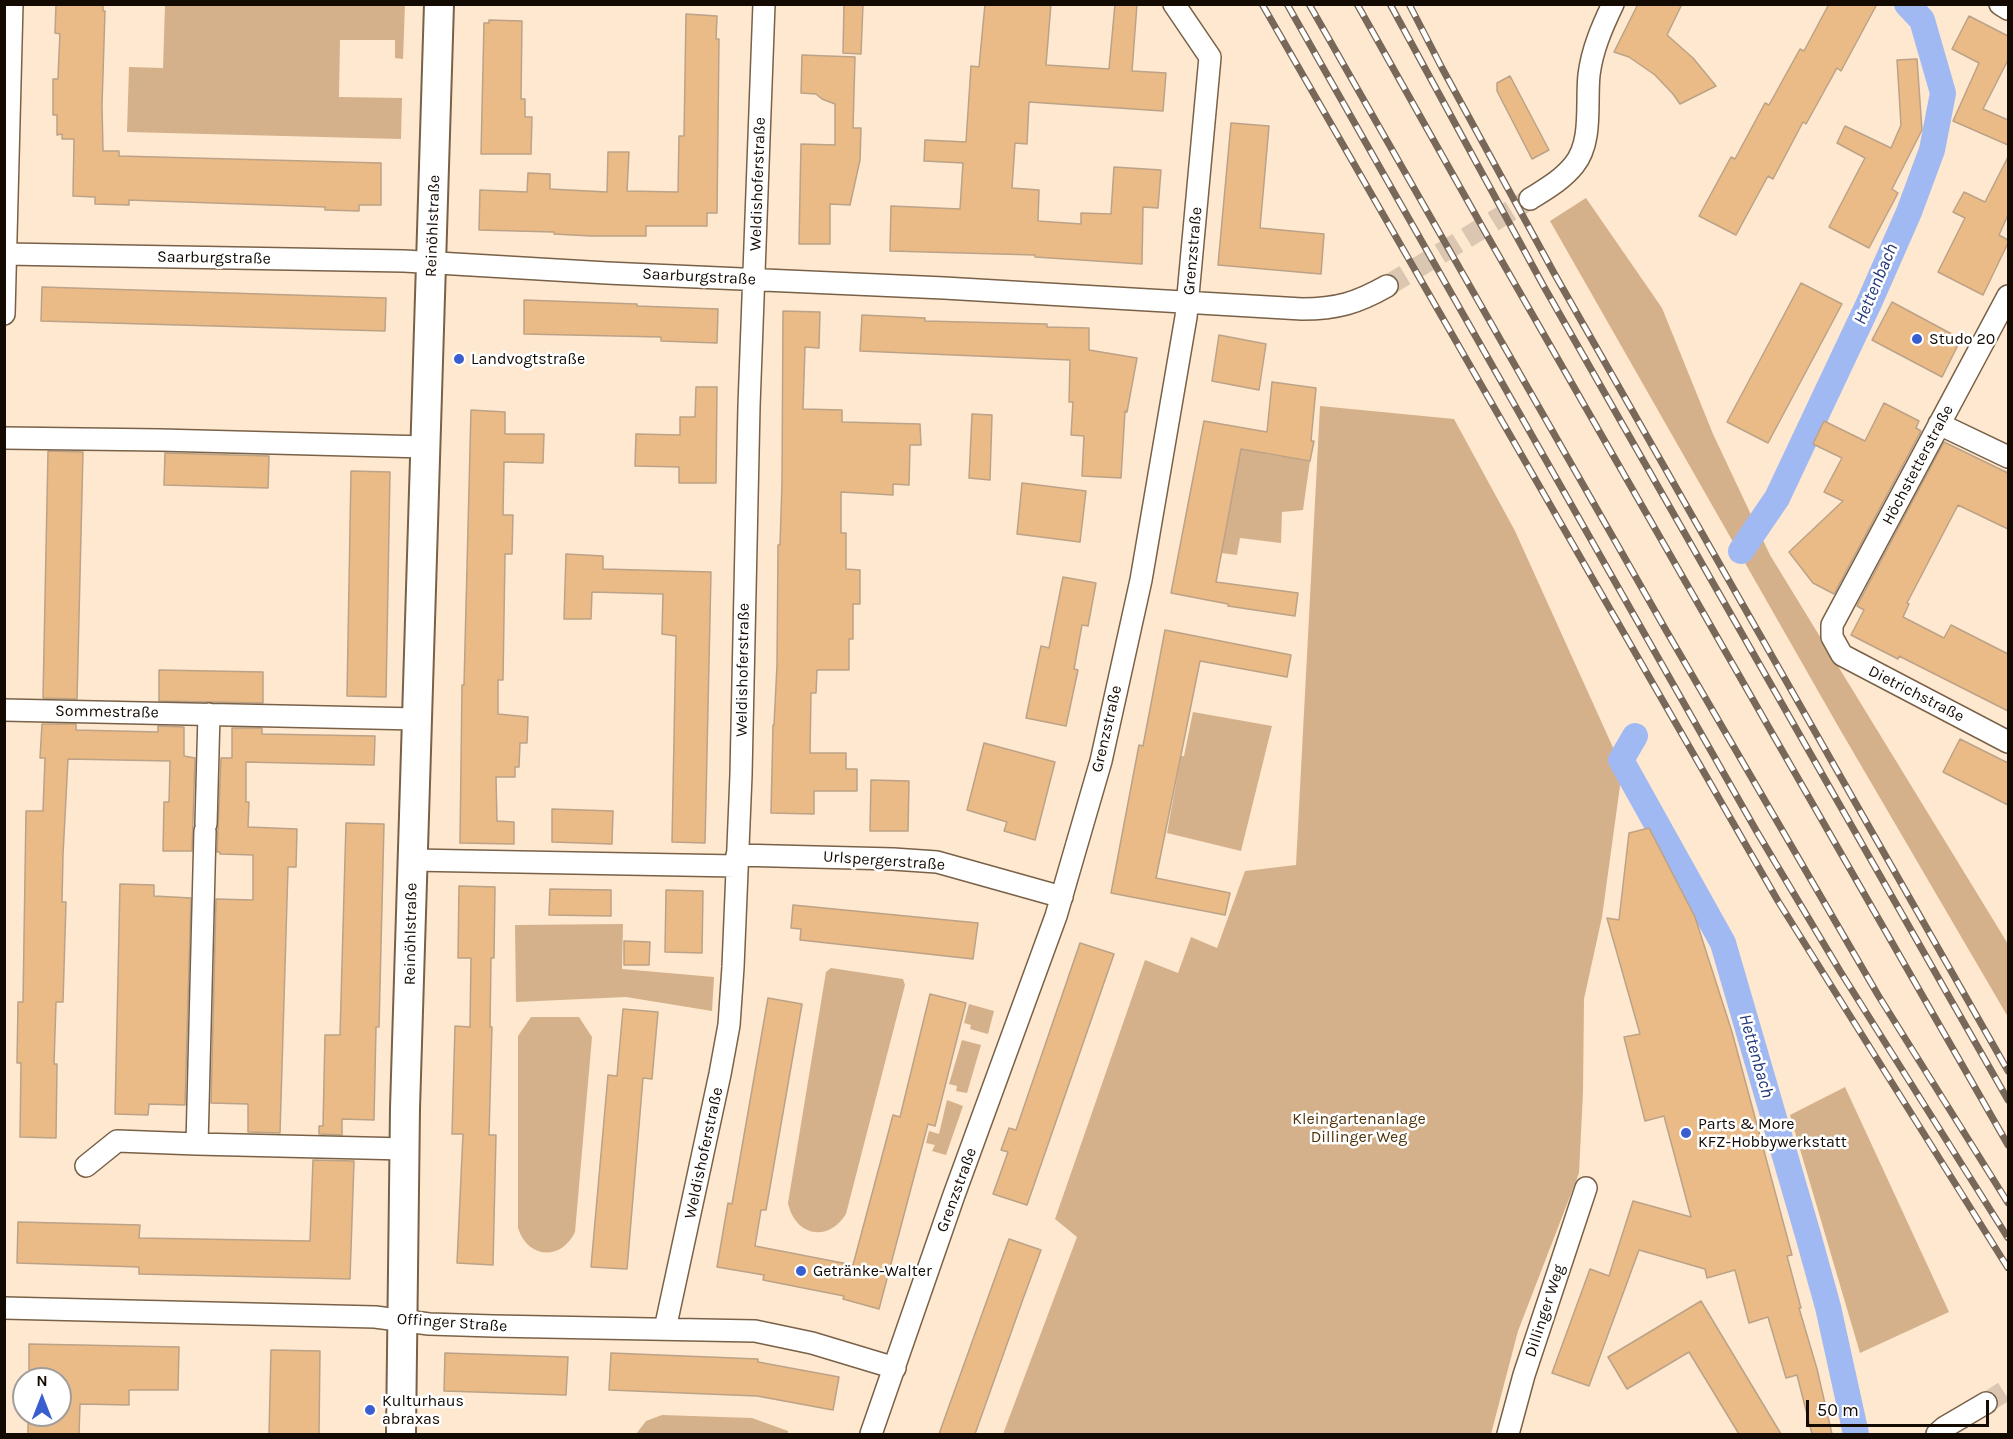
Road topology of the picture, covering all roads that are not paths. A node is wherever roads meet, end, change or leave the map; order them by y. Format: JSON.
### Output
{"nodes":[{"id":1,"x":12,"y":4,"type":"edge"},
{"id":2,"x":439,"y":4,"type":"edge"},
{"id":3,"x":764,"y":4,"type":"edge"},
{"id":4,"x":1174,"y":4,"type":"edge"},
{"id":5,"x":1613,"y":4,"type":"edge"},
{"id":6,"x":2000,"y":4,"type":"edge"},
{"id":7,"x":2008,"y":9,"type":"edge"},
{"id":8,"x":1530,"y":199,"type":"tunnel mouth"},
{"id":9,"x":6,"y":254,"type":"junction"},
{"id":10,"x":431,"y":262,"type":"junction"},
{"id":11,"x":754,"y":280,"type":"junction"},
{"id":12,"x":1387,"y":286,"type":"tunnel mouth"},
{"id":13,"x":2008,"y":296,"type":"edge"},
{"id":14,"x":1188,"y":302,"type":"junction"},
{"id":15,"x":4,"y":314,"type":"edge"},
{"id":16,"x":1939,"y":424,"type":"junction"},
{"id":17,"x":4,"y":438,"type":"edge"},
{"id":18,"x":425,"y":447,"type":"junction"},
{"id":19,"x":2008,"y":457,"type":"edge"},
{"id":20,"x":1832,"y":637,"type":"joint"},
{"id":21,"x":4,"y":710,"type":"edge"},
{"id":22,"x":209,"y":714,"type":"junction"},
{"id":23,"x":417,"y":719,"type":"junction"},
{"id":24,"x":2008,"y":742,"type":"edge"},
{"id":25,"x":412,"y":860,"type":"junction"},
{"id":26,"x":737,"y":861,"type":"junction"},
{"id":27,"x":1062,"y":897,"type":"junction"},
{"id":28,"x":197,"y":1144,"type":"junction"},
{"id":29,"x":405,"y":1149,"type":"junction"},
{"id":30,"x":86,"y":1166,"type":"dead end"},
{"id":31,"x":1586,"y":1188,"type":"dead end"},
{"id":32,"x":4,"y":1308,"type":"edge"},
{"id":33,"x":401,"y":1320,"type":"junction"},
{"id":34,"x":665,"y":1329,"type":"junction"},
{"id":35,"x":895,"y":1368,"type":"junction"},
{"id":36,"x":1986,"y":1403,"type":"tunnel mouth"},
{"id":37,"x":401,"y":1434,"type":"edge"},
{"id":38,"x":871,"y":1434,"type":"edge"},
{"id":39,"x":1508,"y":1434,"type":"edge"},
{"id":40,"x":1937,"y":1434,"type":"edge"}],
"edges":[{"from":1,"to":9,"type":"street"},
{"from":2,"to":10,"type":"street","name":"Reinöhlstraße"},
{"from":3,"to":11,"type":"street","name":"Weldishoferstraße"},
{"from":4,"to":14,"type":"street","name":"Grenzstraße"},
{"from":5,"to":8,"type":"street"},
{"from":6,"to":7,"type":"street"},
{"from":9,"to":10,"type":"street","name":"Saarburgstraße"},
{"from":9,"to":15,"type":"street"},
{"from":10,"to":11,"type":"street","name":"Saarburgstraße"},
{"from":10,"to":18,"type":"street","name":"Reinöhlstraße"},
{"from":11,"to":14,"type":"street","name":"Saarburgstraße"},
{"from":11,"to":26,"type":"street","name":"Weldishoferstraße"},
{"from":12,"to":14,"type":"street","name":"Saarburgstraße"},
{"from":13,"to":16,"type":"street","name":"Höchstetterstraße"},
{"from":14,"to":27,"type":"street","name":"Grenzstraße"},
{"from":16,"to":19,"type":"street"},
{"from":16,"to":20,"type":"street","name":"Höchstetterstraße"},
{"from":17,"to":18,"type":"street"},
{"from":18,"to":23,"type":"street","name":"Reinöhlstraße"},
{"from":20,"to":24,"type":"street","name":"Dietrichstraße"},
{"from":21,"to":22,"type":"street","name":"Sommestraße"},
{"from":22,"to":23,"type":"street"},
{"from":22,"to":28,"type":"street"},
{"from":23,"to":25,"type":"street","name":"Reinöhlstraße"},
{"from":25,"to":26,"type":"street","name":"Urlspergerstraße"},
{"from":25,"to":29,"type":"street","name":"Reinöhlstraße"},
{"from":26,"to":27,"type":"street","name":"Urlspergerstraße"},
{"from":26,"to":34,"type":"street","name":"Weldishoferstraße"},
{"from":27,"to":35,"type":"street","name":"Grenzstraße"},
{"from":28,"to":29,"type":"street"},
{"from":28,"to":30,"type":"street"},
{"from":29,"to":33,"type":"street","name":"Reinöhlstraße"},
{"from":31,"to":39,"type":"street","name":"Dillinger Weg"},
{"from":32,"to":33,"type":"street","name":"Offinger Straße"},
{"from":33,"to":34,"type":"street","name":"Offinger Straße"},
{"from":33,"to":37,"type":"street","name":"Reinöhlstraße"},
{"from":34,"to":35,"type":"street","name":"Offinger Straße"},
{"from":35,"to":38,"type":"street","name":"Grenzstraße"},
{"from":36,"to":40,"type":"street"}]}
